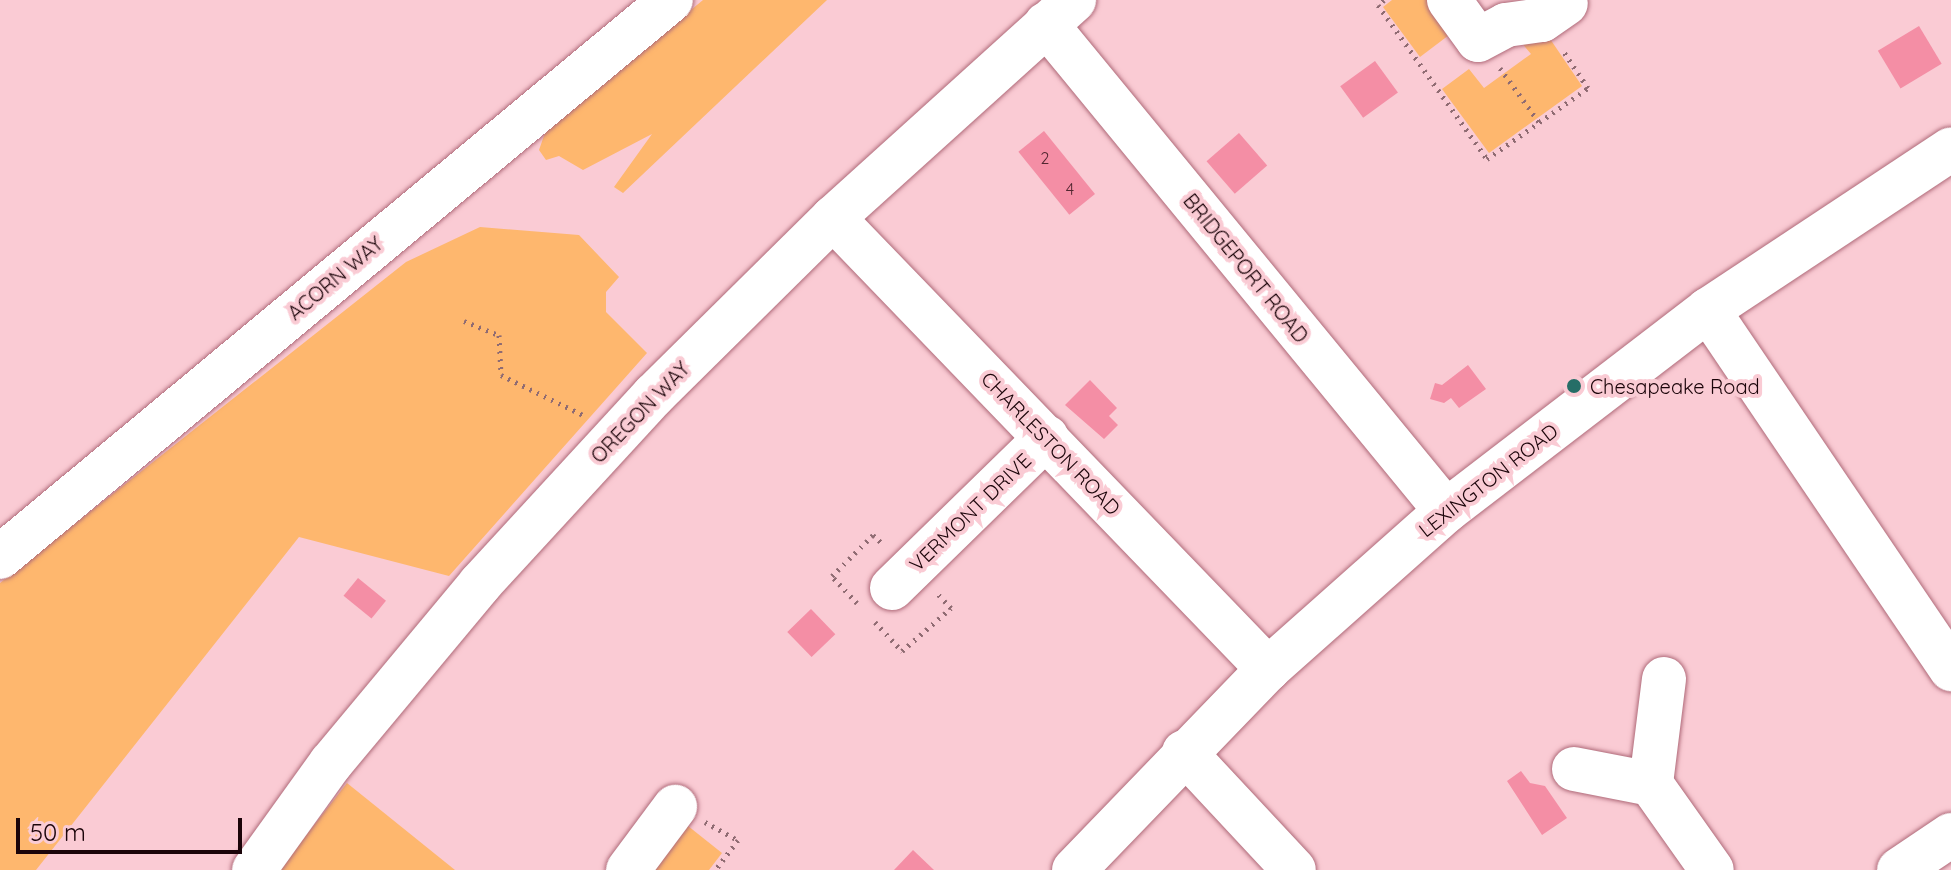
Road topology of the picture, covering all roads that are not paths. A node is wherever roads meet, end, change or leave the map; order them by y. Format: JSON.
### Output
{"nodes":[{"id":1,"x":671,"y":0,"type":"edge"},
{"id":2,"x":1449,"y":0,"type":"edge"},
{"id":3,"x":1554,"y":11,"type":"road end"},
{"id":4,"x":1060,"y":12,"type":"edge"},
{"id":5,"x":1951,"y":149,"type":"edge"},
{"id":6,"x":833,"y":218,"type":"junction"},
{"id":7,"x":1708,"y":310,"type":"junction"},
{"id":8,"x":1047,"y":437,"type":"junction"},
{"id":9,"x":1446,"y":511,"type":"junction"},
{"id":10,"x":0,"y":557,"type":"edge"},
{"id":11,"x":892,"y":588,"type":"dead end"},
{"id":12,"x":1268,"y":669,"type":"junction"},
{"id":13,"x":1951,"y":669,"type":"edge"},
{"id":14,"x":1664,"y":679,"type":"dead end"},
{"id":15,"x":1184,"y":752,"type":"junction"},
{"id":16,"x":1574,"y":769,"type":"dead end"},
{"id":17,"x":1651,"y":784,"type":"junction"},
{"id":18,"x":675,"y":807,"type":"road end"},
{"id":19,"x":1951,"y":835,"type":"edge"},
{"id":20,"x":254,"y":870,"type":"edge"},
{"id":21,"x":628,"y":870,"type":"edge"},
{"id":22,"x":1074,"y":870,"type":"edge"},
{"id":23,"x":1294,"y":870,"type":"edge"},
{"id":24,"x":1712,"y":870,"type":"edge"},
{"id":25,"x":1899,"y":870,"type":"edge"}],
"edges":[{"from":1,"to":10,"type":"street","name":"ACORN WAY"},
{"from":2,"to":3,"type":"street"},
{"from":4,"to":6,"type":"street","name":"OREGON WAY"},
{"from":4,"to":9,"type":"street","name":"BRIDGEPORT ROAD"},
{"from":5,"to":7,"type":"street","name":"LEXINGTON ROAD"},
{"from":6,"to":8,"type":"street","name":"CHARLESTON ROAD"},
{"from":6,"to":20,"type":"street","name":"OREGON WAY"},
{"from":7,"to":9,"type":"street","name":"LEXINGTON ROAD"},
{"from":7,"to":13,"type":"street"},
{"from":8,"to":11,"type":"street","name":"VERMONT DRIVE"},
{"from":8,"to":12,"type":"street","name":"CHARLESTON ROAD"},
{"from":9,"to":12,"type":"street","name":"LEXINGTON ROAD"},
{"from":12,"to":15,"type":"street","name":"LEXINGTON ROAD"},
{"from":14,"to":17,"type":"street"},
{"from":15,"to":22,"type":"street","name":"LEXINGTON ROAD"},
{"from":15,"to":23,"type":"street"},
{"from":16,"to":17,"type":"street"},
{"from":17,"to":24,"type":"street"},
{"from":18,"to":21,"type":"street"},
{"from":19,"to":25,"type":"street"}]}
